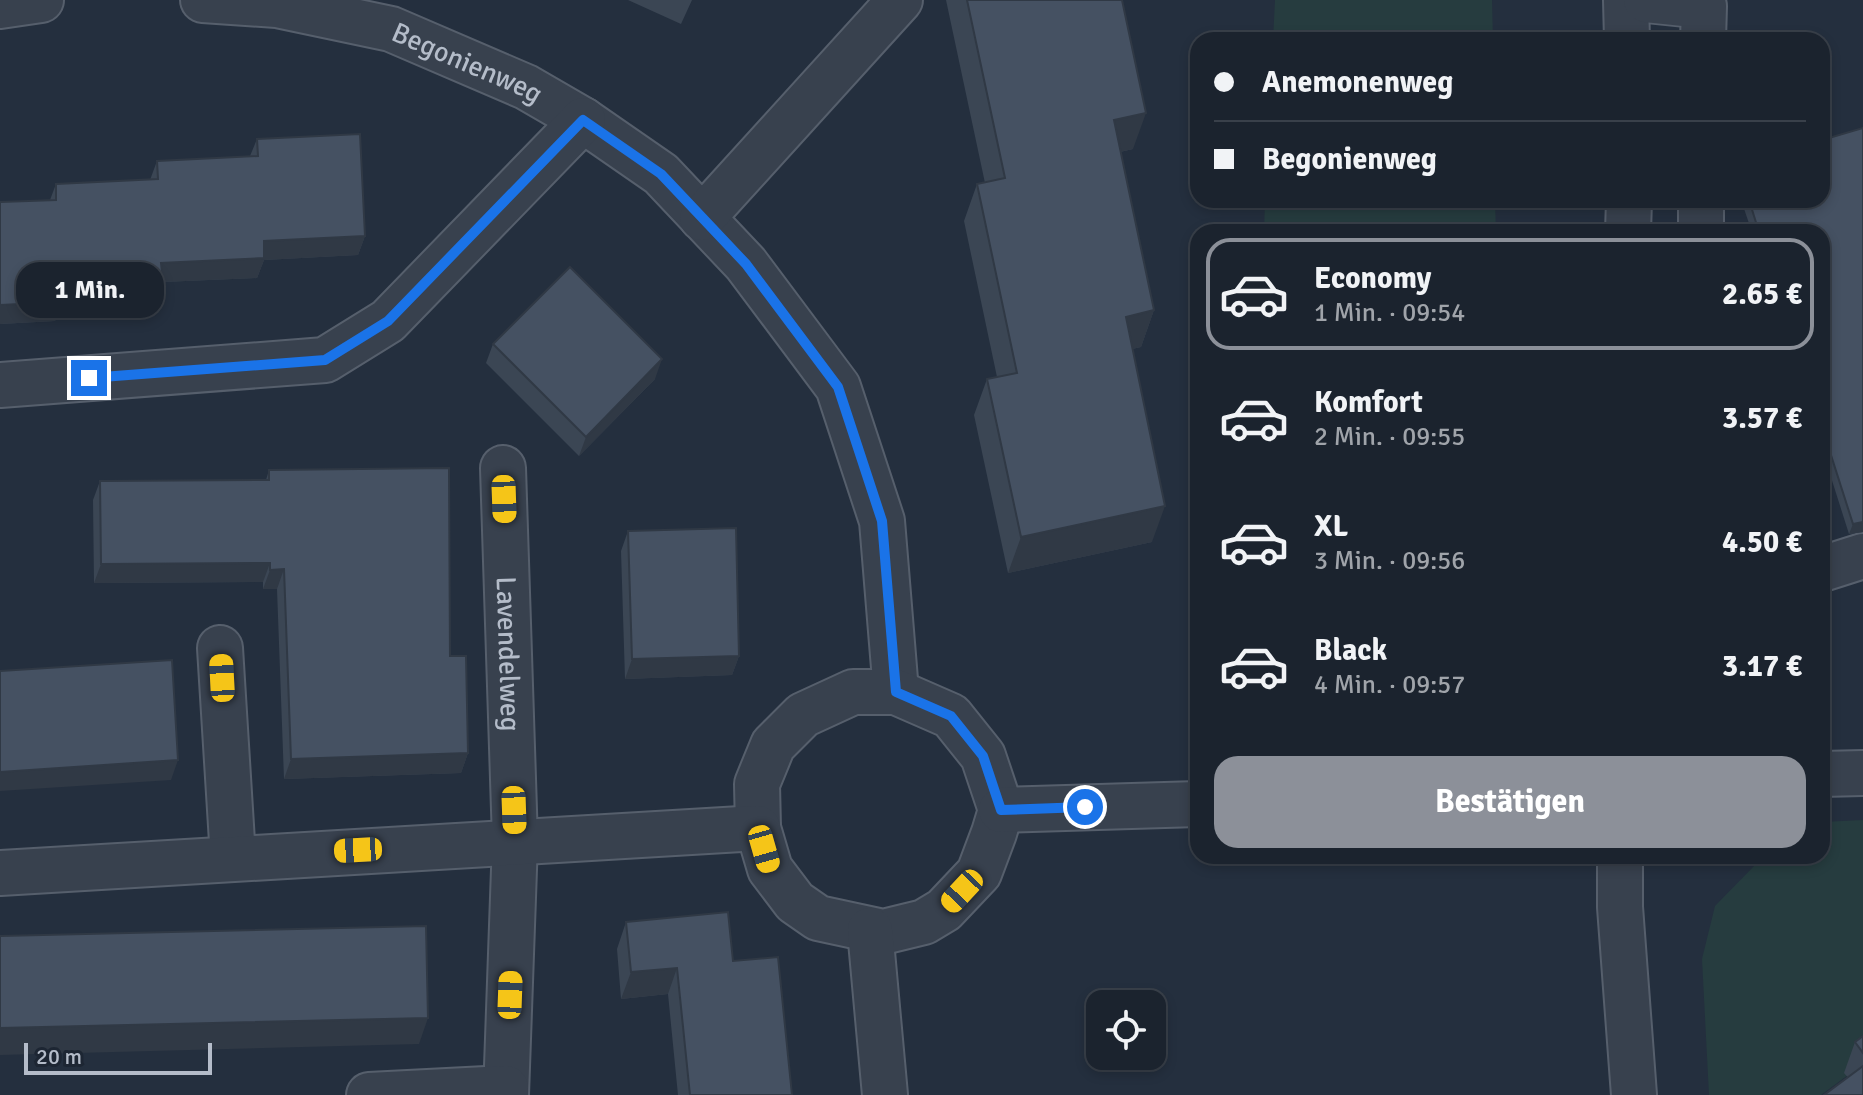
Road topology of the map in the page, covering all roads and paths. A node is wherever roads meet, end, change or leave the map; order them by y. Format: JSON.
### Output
{"nodes":[{"id":1,"x":41,"y":0,"type":"edge"},
{"id":2,"x":203,"y":0,"type":"edge"},
{"id":3,"x":900,"y":0,"type":"edge"},
{"id":4,"x":1626,"y":0,"type":"edge"},
{"id":5,"x":1646,"y":0,"type":"edge"},
{"id":6,"x":277,"y":2,"type":"edge"},
{"id":7,"x":0,"y":6,"type":"edge"},
{"id":8,"x":1627,"y":32,"type":"edge"},
{"id":9,"x":1703,"y":32,"type":"edge"},
{"id":10,"x":583,"y":120,"type":"junction"},
{"id":11,"x":702,"y":218,"type":"junction"},
{"id":12,"x":0,"y":385,"type":"edge"},
{"id":13,"x":503,"y":468,"type":"dead end"},
{"id":14,"x":1863,"y":556,"type":"edge"},
{"id":15,"x":1830,"y":566,"type":"edge"},
{"id":16,"x":220,"y":648,"type":"dead end"},
{"id":17,"x":896,"y":692,"type":"junction"},
{"id":18,"x":1863,"y":773,"type":"edge"},
{"id":19,"x":1830,"y":774,"type":"edge"},
{"id":20,"x":1190,"y":804,"type":"edge"},
{"id":21,"x":1001,"y":810,"type":"junction"},
{"id":22,"x":758,"y":828,"type":"junction"},
{"id":23,"x":515,"y":841,"type":"junction"},
{"id":24,"x":233,"y":858,"type":"junction"},
{"id":25,"x":1620,"y":864,"type":"edge"},
{"id":26,"x":0,"y":873,"type":"edge"},
{"id":27,"x":870,"y":930,"type":"junction"},
{"id":28,"x":506,"y":1092,"type":"edge"},
{"id":29,"x":369,"y":1095,"type":"edge"},
{"id":30,"x":885,"y":1095,"type":"edge"},
{"id":31,"x":1634,"y":1095,"type":"edge"}],
"edges":[{"from":1,"to":7,"type":"street"},
{"from":2,"to":6,"type":"street","name":"Begonienweg"},
{"from":3,"to":11,"type":"street"},
{"from":4,"to":8,"type":"street"},
{"from":5,"to":9,"type":"street"},
{"from":6,"to":10,"type":"street","name":"Begonienweg"},
{"from":10,"to":11,"type":"street","name":"Begonienweg"},
{"from":10,"to":12,"type":"street","name":"Begonienweg"},
{"from":11,"to":17,"type":"street","name":"Begonienweg"},
{"from":13,"to":23,"type":"street","name":"Lavendelweg"},
{"from":14,"to":15,"type":"street"},
{"from":16,"to":24,"type":"street"},
{"from":17,"to":21,"type":"street"},
{"from":17,"to":22,"type":"street"},
{"from":18,"to":19,"type":"street"},
{"from":20,"to":21,"type":"street"},
{"from":21,"to":27,"type":"street"},
{"from":22,"to":23,"type":"street"},
{"from":22,"to":27,"type":"street"},
{"from":23,"to":24,"type":"street"},
{"from":23,"to":28,"type":"street","name":"Lavendelweg"},
{"from":24,"to":26,"type":"street"},
{"from":25,"to":31,"type":"street"},
{"from":27,"to":30,"type":"street"},
{"from":28,"to":29,"type":"street"}]}
